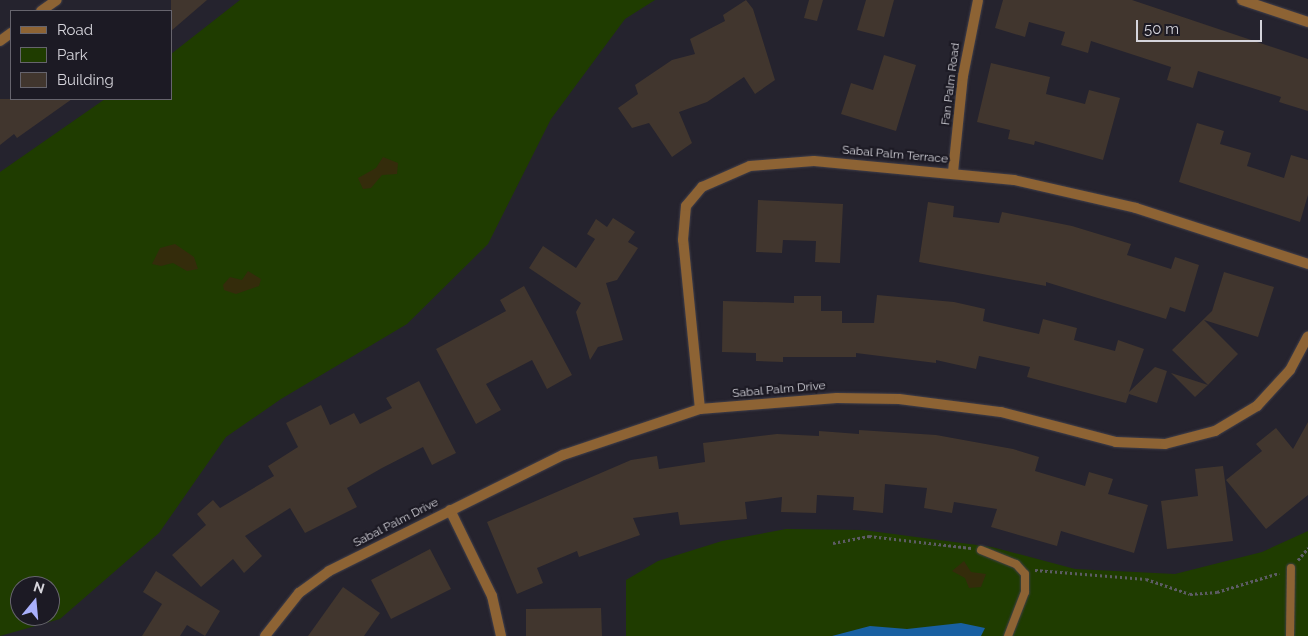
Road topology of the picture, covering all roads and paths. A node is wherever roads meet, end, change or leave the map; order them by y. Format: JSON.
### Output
{"nodes":[{"id":1,"x":57,"y":0,"type":"edge"},
{"id":2,"x":978,"y":0,"type":"edge"},
{"id":3,"x":1242,"y":0,"type":"edge"},
{"id":4,"x":42,"y":10,"type":"edge"},
{"id":5,"x":1308,"y":22,"type":"edge"},
{"id":6,"x":953,"y":172,"type":"junction"},
{"id":7,"x":1308,"y":264,"type":"edge"},
{"id":8,"x":1308,"y":336,"type":"edge"},
{"id":9,"x":700,"y":409,"type":"junction"},
{"id":10,"x":450,"y":510,"type":"junction"},
{"id":11,"x":833,"y":543,"type":"dead end"},
{"id":12,"x":1308,"y":548,"type":"edge"},
{"id":13,"x":981,"y":550,"type":"joint"},
{"id":14,"x":1291,"y":568,"type":"junction"},
{"id":15,"x":1022,"y":569,"type":"junction"},
{"id":16,"x":264,"y":636,"type":"edge"},
{"id":17,"x":501,"y":636,"type":"edge"},
{"id":18,"x":1008,"y":636,"type":"edge"},
{"id":19,"x":1290,"y":636,"type":"edge"}],
"edges":[{"from":1,"to":4,"type":"street"},
{"from":2,"to":6,"type":"street","name":"Fan Palm Road"},
{"from":3,"to":5,"type":"street"},
{"from":6,"to":7,"type":"street","name":"Sabal Palm Terrace"},
{"from":6,"to":9,"type":"street","name":"Sabal Palm Terrace"},
{"from":8,"to":9,"type":"street","name":"Sabal Palm Drive"},
{"from":9,"to":10,"type":"street","name":"Sabal Palm Drive"},
{"from":10,"to":16,"type":"street","name":"Sabal Palm Drive"},
{"from":10,"to":17,"type":"street"},
{"from":11,"to":13,"type":"path"},
{"from":12,"to":14,"type":"path"},
{"from":13,"to":15,"type":"lane"},
{"from":14,"to":15,"type":"path"},
{"from":14,"to":19,"type":"lane"},
{"from":15,"to":18,"type":"lane"}]}
